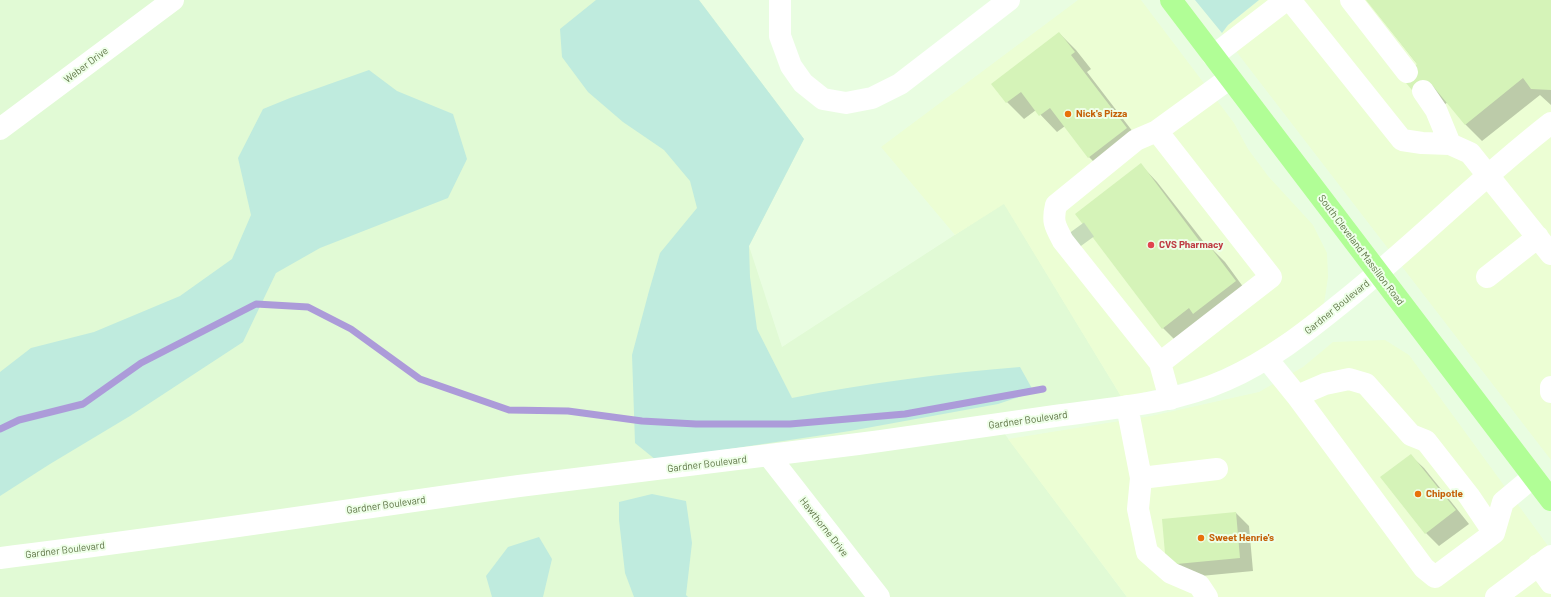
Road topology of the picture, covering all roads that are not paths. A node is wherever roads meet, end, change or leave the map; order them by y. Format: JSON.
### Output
{"nodes":[{"id":1,"x":172,"y":0,"type":"edge"},
{"id":2,"x":780,"y":0,"type":"edge"},
{"id":3,"x":1009,"y":0,"type":"edge"},
{"id":4,"x":1171,"y":0,"type":"edge"},
{"id":5,"x":1286,"y":0,"type":"edge"},
{"id":6,"x":1290,"y":0,"type":"edge"},
{"id":7,"x":1351,"y":0,"type":"edge"},
{"id":8,"x":1213,"y":56,"type":"junction"},
{"id":9,"x":1407,"y":72,"type":"dead end"},
{"id":10,"x":1230,"y":78,"type":"junction"},
{"id":11,"x":1422,"y":91,"type":"dead end"},
{"id":12,"x":1551,"y":123,"type":"edge"},
{"id":13,"x":0,"y":130,"type":"edge"},
{"id":14,"x":1157,"y":131,"type":"junction"},
{"id":15,"x":1450,"y":144,"type":"junction"},
{"id":16,"x":1488,"y":175,"type":"junction"},
{"id":17,"x":1056,"y":205,"type":"junction"},
{"id":18,"x":1544,"y":245,"type":"edge"},
{"id":19,"x":1379,"y":273,"type":"junction"},
{"id":20,"x":1487,"y":277,"type":"dead end"},
{"id":21,"x":1100,"y":285,"type":"junction"},
{"id":22,"x":1267,"y":359,"type":"junction"},
{"id":23,"x":1160,"y":363,"type":"junction"},
{"id":24,"x":1551,"y":387,"type":"edge"},
{"id":25,"x":1551,"y":392,"type":"edge"},
{"id":26,"x":1297,"y":396,"type":"junction"},
{"id":27,"x":1170,"y":399,"type":"junction"},
{"id":28,"x":1127,"y":406,"type":"junction"},
{"id":29,"x":769,"y":456,"type":"junction"},
{"id":30,"x":1217,"y":469,"type":"dead end"},
{"id":31,"x":1533,"y":477,"type":"junction"},
{"id":32,"x":1142,"y":478,"type":"junction"},
{"id":33,"x":1551,"y":500,"type":"edge"},
{"id":34,"x":1494,"y":533,"type":"junction"},
{"id":35,"x":0,"y":558,"type":"edge"},
{"id":36,"x":1545,"y":560,"type":"edge"},
{"id":37,"x":1551,"y":583,"type":"edge"},
{"id":38,"x":1502,"y":595,"type":"edge"},
{"id":39,"x":879,"y":597,"type":"edge"},
{"id":40,"x":1207,"y":597,"type":"edge"}],
"edges":[{"from":1,"to":13,"type":"street","name":"Weber Drive"},
{"from":2,"to":3,"type":"street"},
{"from":4,"to":8,"type":"main road","name":"South Cleveland Massillon Road"},
{"from":5,"to":8,"type":"street"},
{"from":6,"to":15,"type":"street"},
{"from":7,"to":9,"type":"street"},
{"from":8,"to":10,"type":"main road","name":"South Cleveland Massillon Road"},
{"from":10,"to":14,"type":"street"},
{"from":10,"to":19,"type":"main road","name":"South Cleveland Massillon Road"},
{"from":11,"to":15,"type":"street"},
{"from":12,"to":16,"type":"street","name":"Gardner Boulevard"},
{"from":14,"to":17,"type":"street"},
{"from":14,"to":23,"type":"street"},
{"from":15,"to":16,"type":"street"},
{"from":16,"to":18,"type":"street"},
{"from":16,"to":19,"type":"street","name":"Gardner Boulevard"},
{"from":17,"to":21,"type":"street"},
{"from":17,"to":21,"type":"street"},
{"from":18,"to":20,"type":"street"},
{"from":19,"to":22,"type":"street","name":"Gardner Boulevard"},
{"from":19,"to":31,"type":"main road","name":"South Cleveland Massillon Road"},
{"from":21,"to":23,"type":"street"},
{"from":22,"to":26,"type":"street"},
{"from":22,"to":27,"type":"street","name":"Gardner Boulevard"},
{"from":23,"to":27,"type":"street"},
{"from":24,"to":25,"type":"street"},
{"from":26,"to":34,"type":"street"},
{"from":26,"to":34,"type":"street"},
{"from":27,"to":28,"type":"street","name":"Gardner Boulevard"},
{"from":28,"to":29,"type":"street","name":"Gardner Boulevard"},
{"from":28,"to":32,"type":"street"},
{"from":29,"to":35,"type":"street","name":"Gardner Boulevard"},
{"from":29,"to":39,"type":"street","name":"Hawthorne Drive"},
{"from":30,"to":32,"type":"street"},
{"from":31,"to":33,"type":"main road","name":"South Cleveland Massillon Road"},
{"from":31,"to":34,"type":"street"},
{"from":32,"to":40,"type":"street"},
{"from":36,"to":37,"type":"street"},
{"from":36,"to":38,"type":"street"}]}
